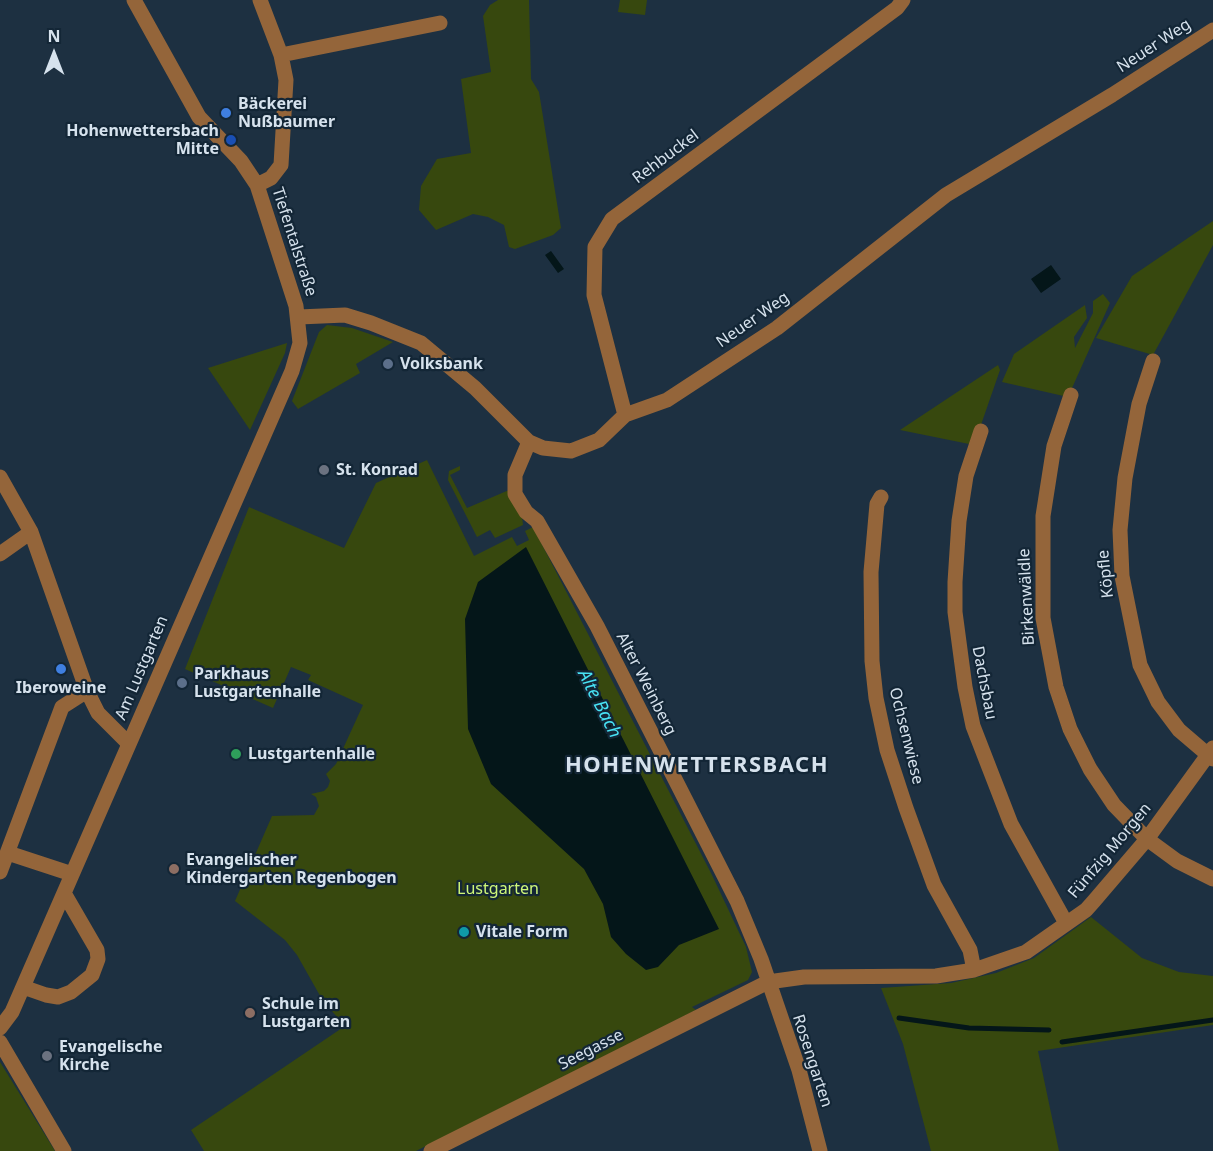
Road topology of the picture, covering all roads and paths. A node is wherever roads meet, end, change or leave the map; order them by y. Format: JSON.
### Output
{"nodes":[{"id":1,"x":134,"y":0,"type":"edge"},
{"id":2,"x":260,"y":0,"type":"edge"},
{"id":3,"x":903,"y":0,"type":"edge"},
{"id":4,"x":440,"y":23,"type":"dead end"},
{"id":5,"x":1213,"y":30,"type":"edge"},
{"id":6,"x":282,"y":55,"type":"junction"},
{"id":7,"x":256,"y":185,"type":"junction"},
{"id":8,"x":299,"y":317,"type":"junction"},
{"id":9,"x":1153,"y":361,"type":"dead end"},
{"id":10,"x":1071,"y":395,"type":"dead end"},
{"id":11,"x":625,"y":415,"type":"junction"},
{"id":12,"x":981,"y":431,"type":"dead end"},
{"id":13,"x":529,"y":442,"type":"junction"},
{"id":14,"x":0,"y":477,"type":"edge"},
{"id":15,"x":881,"y":497,"type":"dead end"},
{"id":16,"x":31,"y":532,"type":"junction"},
{"id":17,"x":0,"y":554,"type":"edge"},
{"id":18,"x":87,"y":691,"type":"junction"},
{"id":19,"x":129,"y":744,"type":"junction"},
{"id":20,"x":1211,"y":755,"type":"edge"},
{"id":21,"x":1147,"y":839,"type":"junction"},
{"id":22,"x":8,"y":853,"type":"junction"},
{"id":23,"x":0,"y":872,"type":"edge"},
{"id":24,"x":72,"y":874,"type":"junction"},
{"id":25,"x":1213,"y":879,"type":"edge"},
{"id":26,"x":64,"y":893,"type":"junction"},
{"id":27,"x":1066,"y":923,"type":"junction"},
{"id":28,"x":974,"y":970,"type":"junction"},
{"id":29,"x":768,"y":982,"type":"junction"},
{"id":30,"x":23,"y":987,"type":"junction"},
{"id":31,"x":0,"y":1028,"type":"edge"},
{"id":32,"x":0,"y":1042,"type":"edge"},
{"id":33,"x":64,"y":1151,"type":"edge"},
{"id":34,"x":431,"y":1151,"type":"edge"},
{"id":35,"x":820,"y":1151,"type":"edge"}],
"edges":[{"from":1,"to":7,"type":"street","name":"Tiefentalstraße"},
{"from":2,"to":6,"type":"street"},
{"from":3,"to":11,"type":"street","name":"Rehbuckel"},
{"from":4,"to":6,"type":"street"},
{"from":5,"to":11,"type":"street","name":"Neuer Weg"},
{"from":6,"to":7,"type":"street"},
{"from":7,"to":8,"type":"street","name":"Tiefentalstraße"},
{"from":8,"to":13,"type":"street"},
{"from":8,"to":19,"type":"street","name":"Am Lustgarten"},
{"from":9,"to":20,"type":"street","name":"Köpfle"},
{"from":10,"to":21,"type":"street","name":"Birkenwäldle"},
{"from":11,"to":13,"type":"street","name":"Neuer Weg"},
{"from":12,"to":27,"type":"street","name":"Dachsbau"},
{"from":13,"to":29,"type":"street","name":"Alter Weinberg"},
{"from":14,"to":16,"type":"street"},
{"from":15,"to":28,"type":"street","name":"Ochsenwiese"},
{"from":16,"to":17,"type":"street"},
{"from":16,"to":18,"type":"street"},
{"from":18,"to":19,"type":"street"},
{"from":18,"to":22,"type":"street"},
{"from":19,"to":24,"type":"street","name":"Am Lustgarten"},
{"from":20,"to":21,"type":"street","name":"Fünfzig Morgen"},
{"from":21,"to":25,"type":"street","name":"Birkenwäldle"},
{"from":21,"to":27,"type":"street","name":"Fünfzig Morgen"},
{"from":22,"to":23,"type":"street"},
{"from":22,"to":24,"type":"street"},
{"from":24,"to":26,"type":"street","name":"Am Lustgarten"},
{"from":26,"to":30,"type":"street","name":"Am Lustgarten"},
{"from":26,"to":30,"type":"street"},
{"from":27,"to":28,"type":"street","name":"Fünfzig Morgen"},
{"from":28,"to":29,"type":"street","name":"Fünfzig Morgen"},
{"from":29,"to":34,"type":"street","name":"Seegasse"},
{"from":29,"to":35,"type":"street","name":"Rosengarten"},
{"from":30,"to":31,"type":"street","name":"Am Lustgarten"},
{"from":32,"to":33,"type":"street"}]}
